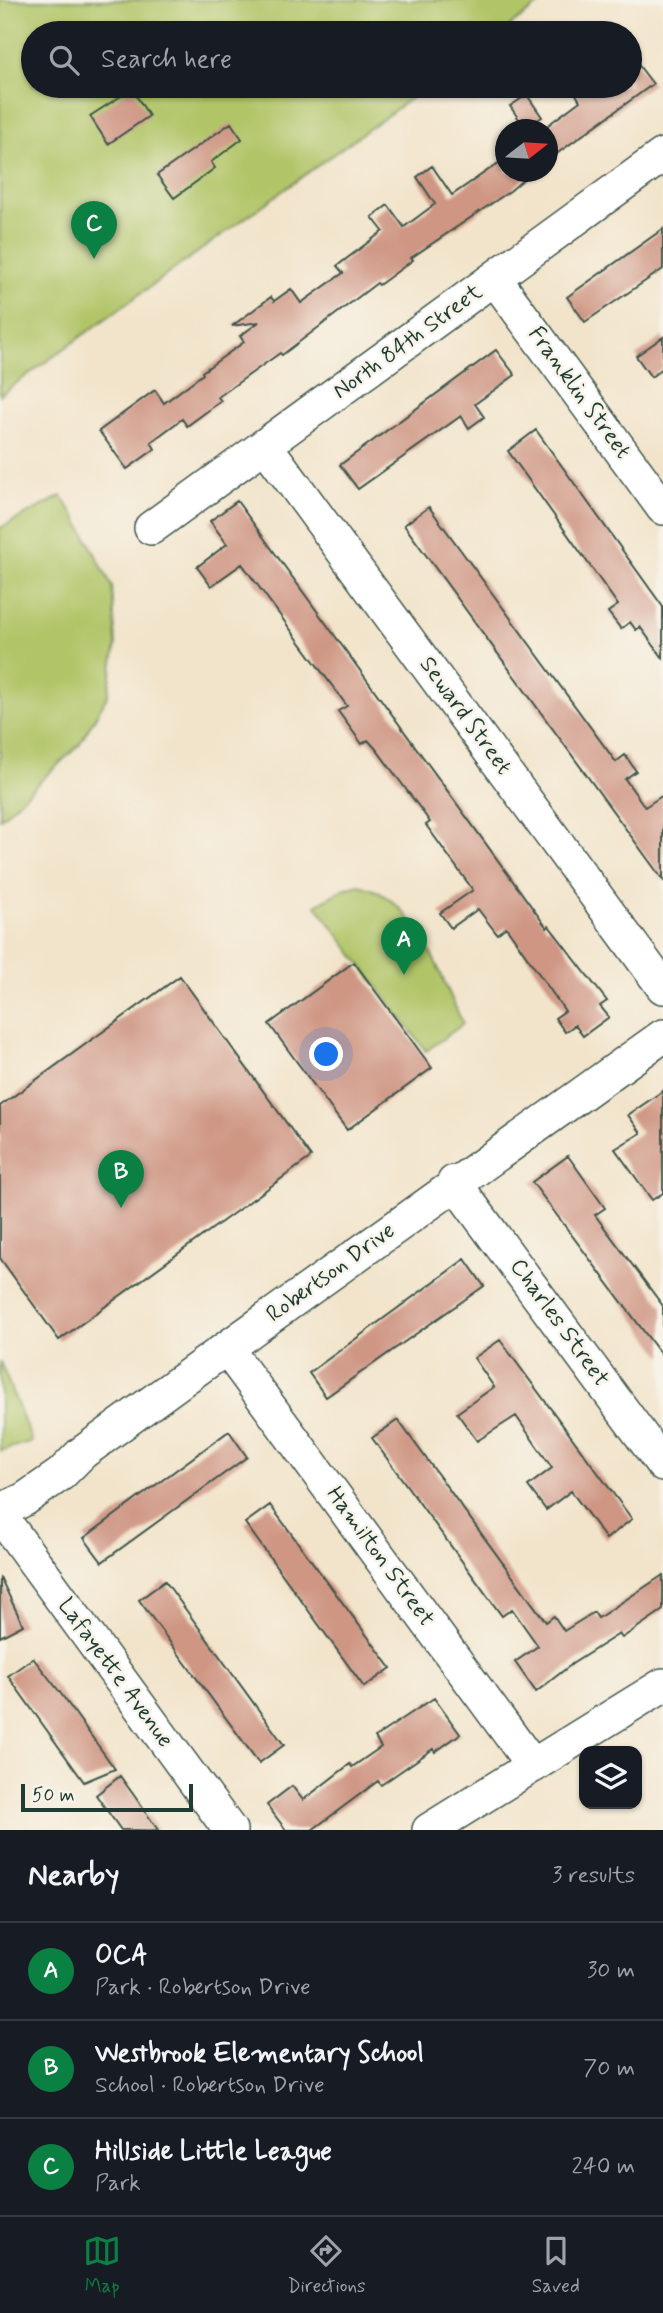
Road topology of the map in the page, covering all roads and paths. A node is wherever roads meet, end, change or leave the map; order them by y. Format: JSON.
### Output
{"nodes":[{"id":1,"x":663,"y":155,"type":"edge"},
{"id":2,"x":495,"y":279,"type":"junction"},
{"id":3,"x":265,"y":445,"type":"junction"},
{"id":4,"x":663,"y":508,"type":"edge"},
{"id":5,"x":151,"y":527,"type":"dead end"},
{"id":6,"x":663,"y":987,"type":"edge"},
{"id":7,"x":663,"y":1036,"type":"edge"},
{"id":8,"x":454,"y":1182,"type":"junction"},
{"id":9,"x":227,"y":1349,"type":"junction"},
{"id":10,"x":663,"y":1465,"type":"edge"},
{"id":11,"x":0,"y":1513,"type":"edge"},
{"id":12,"x":663,"y":1685,"type":"edge"},
{"id":13,"x":533,"y":1766,"type":"junction"},
{"id":14,"x":230,"y":1830,"type":"edge"},
{"id":15,"x":429,"y":1830,"type":"edge"}],
"edges":[{"from":1,"to":2,"type":"street","name":"North 84th Street"},
{"from":2,"to":3,"type":"street","name":"North 84th Street"},
{"from":2,"to":4,"type":"street","name":"Franklin Street"},
{"from":3,"to":5,"type":"street","name":"North 84th Street"},
{"from":3,"to":6,"type":"street","name":"Seward Street"},
{"from":7,"to":8,"type":"street","name":"Robertson Drive"},
{"from":8,"to":9,"type":"street","name":"Robertson Drive"},
{"from":8,"to":10,"type":"street","name":"Charles Street"},
{"from":9,"to":11,"type":"street","name":"Robertson Drive"},
{"from":9,"to":13,"type":"street","name":"Hamilton Street"},
{"from":11,"to":14,"type":"street","name":"Lafayette Avenue"},
{"from":12,"to":13,"type":"street"},
{"from":13,"to":15,"type":"street"}]}
